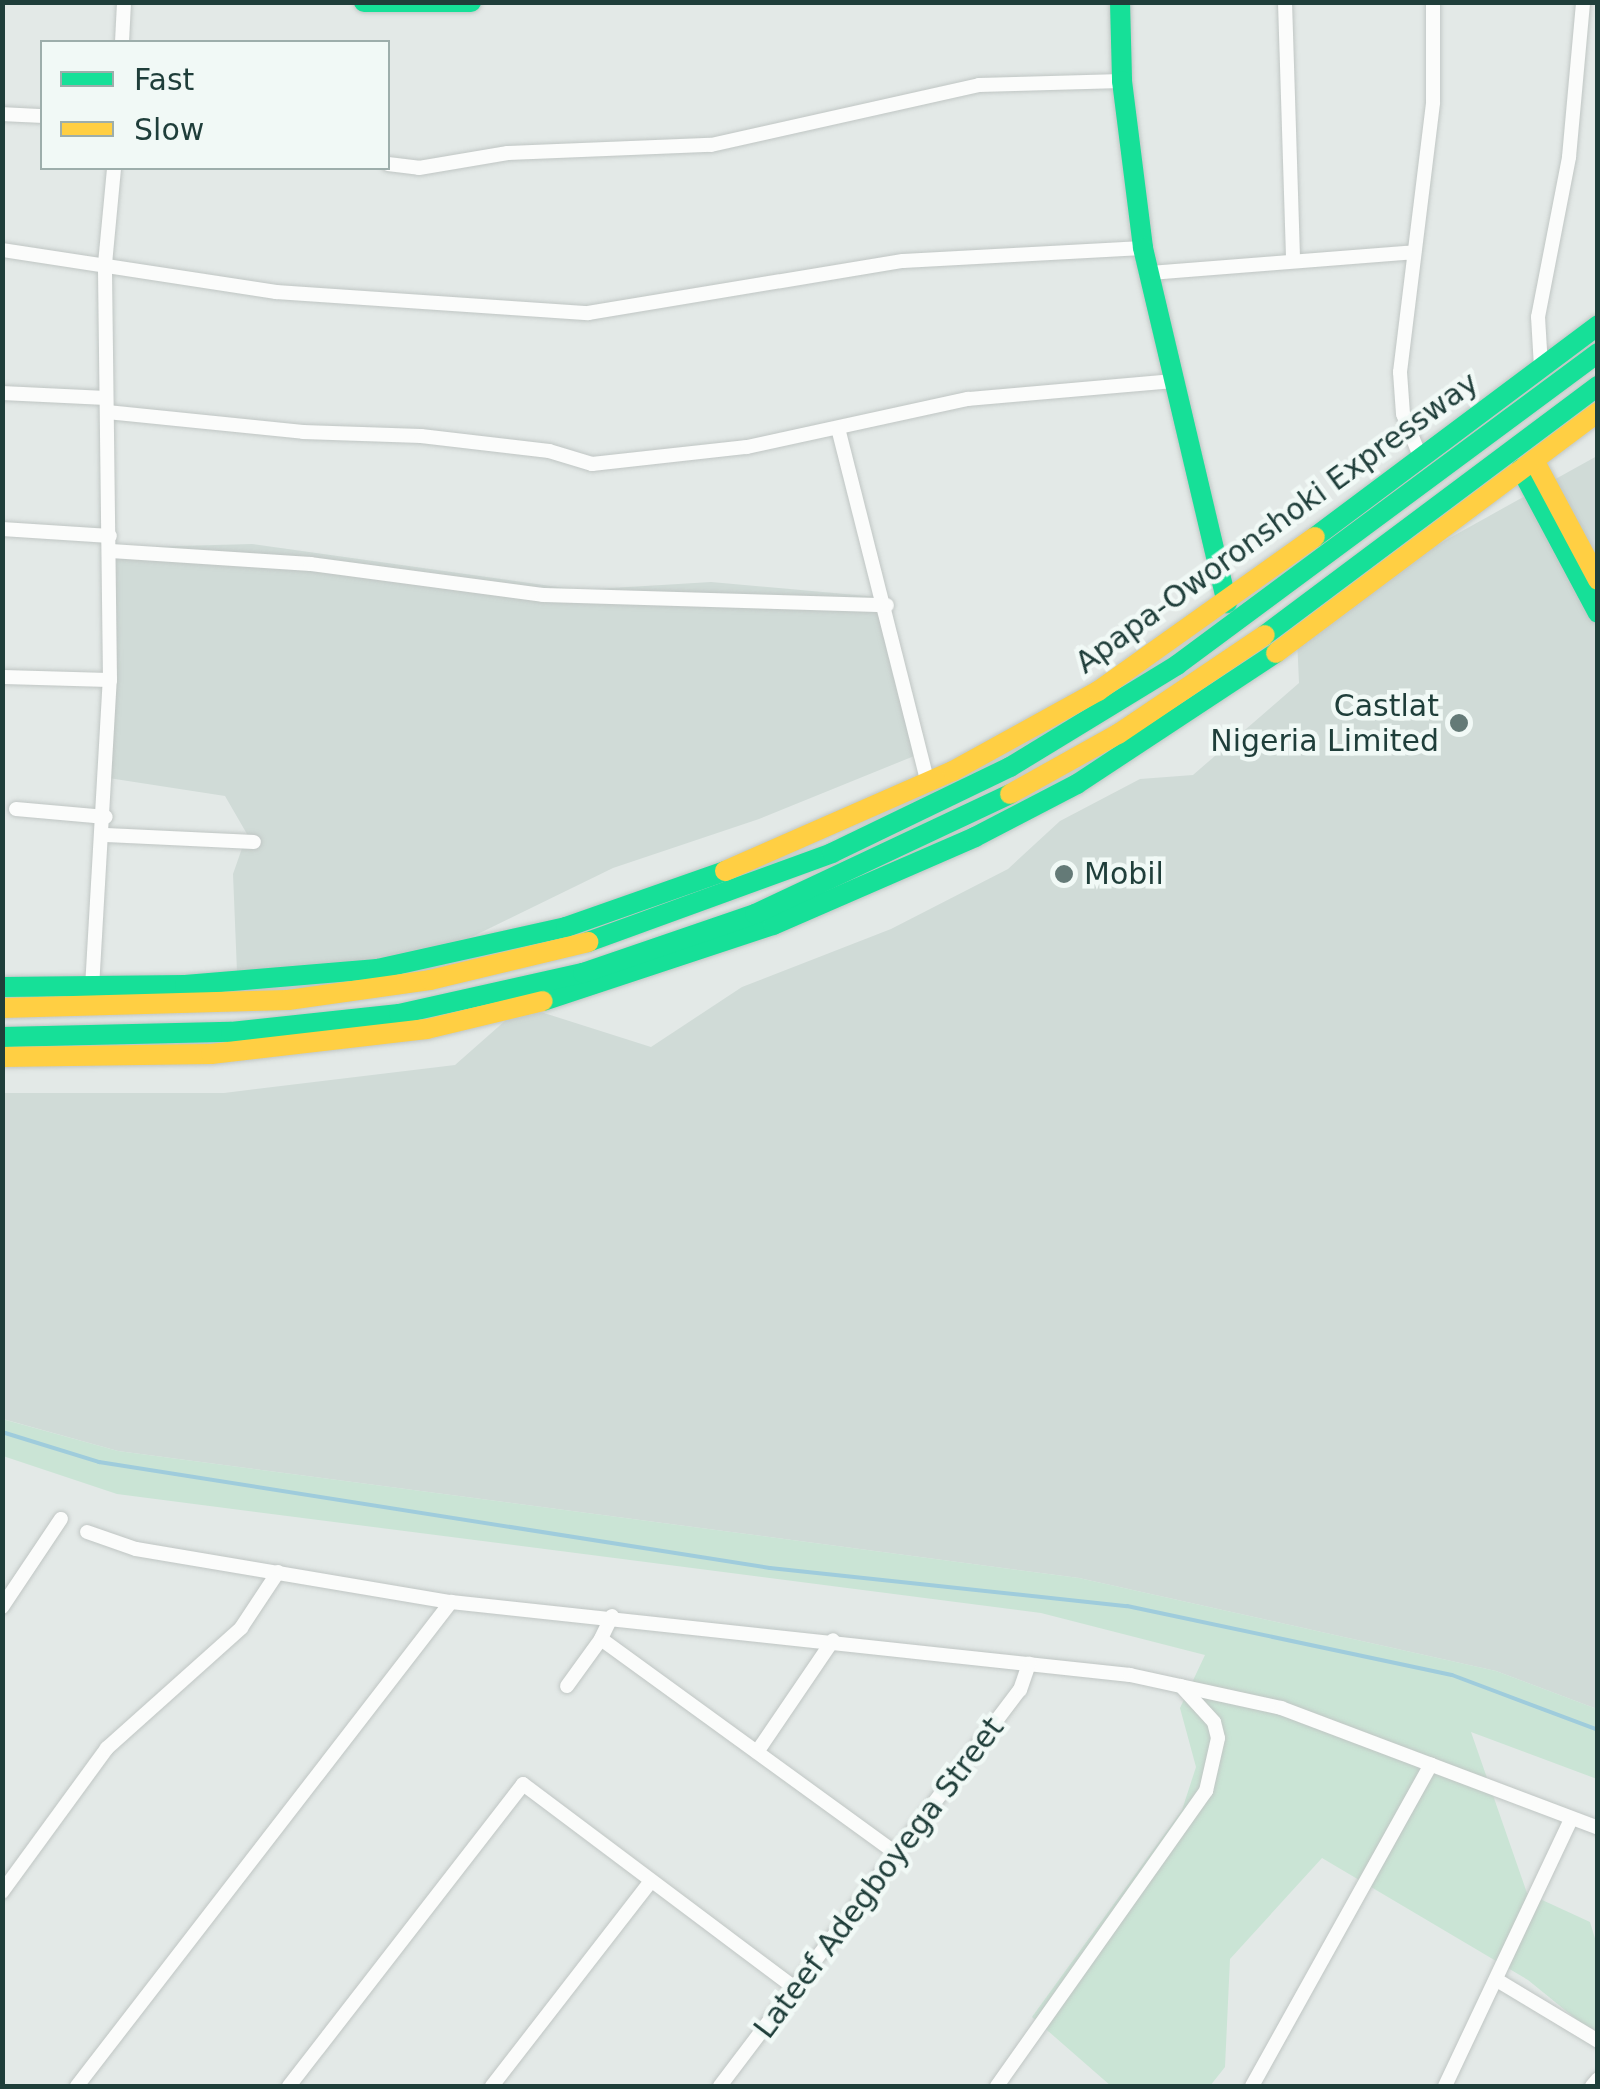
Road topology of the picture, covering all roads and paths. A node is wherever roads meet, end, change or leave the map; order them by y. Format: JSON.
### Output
{"nodes":[{"id":1,"x":124,"y":2,"type":"edge"},
{"id":2,"x":364,"y":2,"type":"edge"},
{"id":3,"x":471,"y":2,"type":"edge"},
{"id":4,"x":1120,"y":2,"type":"edge"},
{"id":5,"x":1285,"y":2,"type":"edge"},
{"id":6,"x":1433,"y":2,"type":"edge"},
{"id":7,"x":1583,"y":2,"type":"edge"},
{"id":8,"x":122,"y":40,"type":"edge"},
{"id":9,"x":1122,"y":81,"type":"junction"},
{"id":10,"x":2,"y":114,"type":"edge"},
{"id":11,"x":40,"y":116,"type":"edge"},
{"id":12,"x":390,"y":164,"type":"edge"},
{"id":13,"x":114,"y":170,"type":"edge"},
{"id":14,"x":1143,"y":248,"type":"junction"},
{"id":15,"x":2,"y":250,"type":"edge"},
{"id":16,"x":1414,"y":252,"type":"junction"},
{"id":17,"x":1293,"y":258,"type":"junction"},
{"id":18,"x":105,"y":264,"type":"junction"},
{"id":19,"x":1150,"y":273,"type":"junction"},
{"id":20,"x":1598,"y":324,"type":"edge"},
{"id":21,"x":1598,"y":353,"type":"edge"},
{"id":22,"x":1542,"y":367,"type":"junction"},
{"id":23,"x":1174,"y":381,"type":"junction"},
{"id":24,"x":1598,"y":386,"type":"edge"},
{"id":25,"x":2,"y":393,"type":"edge"},
{"id":26,"x":106,"y":405,"type":"junction"},
{"id":27,"x":1598,"y":412,"type":"edge"},
{"id":28,"x":838,"y":428,"type":"junction"},
{"id":29,"x":1420,"y":459,"type":"junction"},
{"id":30,"x":1527,"y":464,"type":"junction"},
{"id":31,"x":2,"y":528,"type":"edge"},
{"id":32,"x":111,"y":544,"type":"junction"},
{"id":33,"x":1598,"y":580,"type":"edge"},
{"id":34,"x":1316,"y":600,"type":"junction"},
{"id":35,"x":1228,"y":603,"type":"junction"},
{"id":36,"x":887,"y":605,"type":"junction"},
{"id":37,"x":1598,"y":613,"type":"edge"},
{"id":38,"x":1329,"y":618,"type":"junction"},
{"id":39,"x":2,"y":677,"type":"edge"},
{"id":40,"x":110,"y":680,"type":"junction"},
{"id":41,"x":953,"y":771,"type":"junction"},
{"id":42,"x":928,"y":784,"type":"junction"},
{"id":43,"x":962,"y":792,"type":"junction"},
{"id":44,"x":16,"y":809,"type":"dead end"},
{"id":45,"x":106,"y":818,"type":"junction"},
{"id":46,"x":106,"y":834,"type":"junction"},
{"id":47,"x":254,"y":842,"type":"dead end"},
{"id":48,"x":683,"y":950,"type":"junction"},
{"id":49,"x":2,"y":987,"type":"edge"},
{"id":50,"x":92,"y":988,"type":"junction"},
{"id":51,"x":2,"y":1008,"type":"edge"},
{"id":52,"x":2,"y":1037,"type":"edge"},
{"id":53,"x":2,"y":1057,"type":"edge"},
{"id":54,"x":62,"y":1519,"type":"dead end"},
{"id":55,"x":88,"y":1532,"type":"dead end"},
{"id":56,"x":278,"y":1572,"type":"junction"},
{"id":57,"x":451,"y":1602,"type":"junction"},
{"id":58,"x":2,"y":1607,"type":"edge"},
{"id":59,"x":612,"y":1616,"type":"junction"},
{"id":60,"x":601,"y":1638,"type":"junction"},
{"id":61,"x":833,"y":1640,"type":"junction"},
{"id":62,"x":1029,"y":1664,"type":"junction"},
{"id":63,"x":567,"y":1686,"type":"dead end"},
{"id":64,"x":1180,"y":1686,"type":"junction"},
{"id":65,"x":756,"y":1752,"type":"junction"},
{"id":66,"x":1431,"y":1765,"type":"junction"},
{"id":67,"x":1570,"y":1820,"type":"junction"},
{"id":68,"x":1598,"y":1828,"type":"edge"},
{"id":69,"x":896,"y":1853,"type":"junction"},
{"id":70,"x":650,"y":1882,"type":"junction"},
{"id":71,"x":2,"y":1892,"type":"edge"},
{"id":72,"x":1497,"y":1980,"type":"junction"},
{"id":73,"x":798,"y":1990,"type":"junction"},
{"id":74,"x":1598,"y":2040,"type":"edge"},
{"id":75,"x":1598,"y":2080,"type":"edge"},
{"id":76,"x":77,"y":2086,"type":"edge"},
{"id":77,"x":288,"y":2086,"type":"edge"},
{"id":78,"x":492,"y":2086,"type":"edge"},
{"id":79,"x":720,"y":2086,"type":"edge"},
{"id":80,"x":997,"y":2086,"type":"edge"},
{"id":81,"x":1252,"y":2086,"type":"edge"},
{"id":82,"x":1445,"y":2086,"type":"edge"},
{"id":83,"x":1592,"y":2086,"type":"edge"}],
"edges":[{"from":1,"to":8,"type":"street"},
{"from":2,"to":3,"type":"main road"},
{"from":4,"to":9,"type":"main road"},
{"from":5,"to":17,"type":"street"},
{"from":6,"to":16,"type":"street"},
{"from":7,"to":22,"type":"street"},
{"from":9,"to":12,"type":"street"},
{"from":9,"to":14,"type":"main road"},
{"from":10,"to":11,"type":"street"},
{"from":13,"to":18,"type":"street"},
{"from":14,"to":18,"type":"street"},
{"from":14,"to":19,"type":"main road"},
{"from":15,"to":18,"type":"street"},
{"from":16,"to":17,"type":"street"},
{"from":16,"to":29,"type":"street"},
{"from":17,"to":19,"type":"street"},
{"from":18,"to":26,"type":"street"},
{"from":19,"to":23,"type":"main road"},
{"from":20,"to":22,"type":"main road","name":"Apapa-Oworonshoki Expressway"},
{"from":21,"to":43,"type":"main road","name":"Apapa-Oworonshoki Expressway"},
{"from":22,"to":29,"type":"main road","name":"Apapa-Oworonshoki Expressway"},
{"from":23,"to":28,"type":"street"},
{"from":23,"to":35,"type":"main road"},
{"from":24,"to":34,"type":"main road"},
{"from":25,"to":26,"type":"street"},
{"from":26,"to":28,"type":"street"},
{"from":26,"to":32,"type":"street"},
{"from":27,"to":30,"type":"main road"},
{"from":28,"to":36,"type":"street"},
{"from":29,"to":35,"type":"main road","name":"Apapa-Oworonshoki Expressway"},
{"from":30,"to":33,"type":"main road"},
{"from":30,"to":37,"type":"main road"},
{"from":30,"to":38,"type":"main road"},
{"from":31,"to":32,"type":"street"},
{"from":32,"to":36,"type":"street"},
{"from":32,"to":40,"type":"street"},
{"from":34,"to":38,"type":"main road"},
{"from":34,"to":48,"type":"main road"},
{"from":35,"to":41,"type":"main road","name":"Apapa-Oworonshoki Expressway"},
{"from":36,"to":42,"type":"street"},
{"from":38,"to":48,"type":"main road"},
{"from":39,"to":40,"type":"street"},
{"from":40,"to":45,"type":"street"},
{"from":41,"to":42,"type":"main road","name":"Apapa-Oworonshoki Expressway"},
{"from":41,"to":43,"type":"main road"},
{"from":42,"to":50,"type":"main road","name":"Apapa-Oworonshoki Expressway"},
{"from":43,"to":51,"type":"main road","name":"Apapa-Oworonshoki Expressway"},
{"from":44,"to":45,"type":"street"},
{"from":45,"to":46,"type":"street"},
{"from":46,"to":47,"type":"street"},
{"from":46,"to":50,"type":"street"},
{"from":48,"to":52,"type":"main road"},
{"from":48,"to":53,"type":"main road"},
{"from":49,"to":50,"type":"main road","name":"Apapa-Oworonshoki Expressway"},
{"from":54,"to":58,"type":"street"},
{"from":55,"to":56,"type":"street"},
{"from":56,"to":57,"type":"street"},
{"from":56,"to":71,"type":"street"},
{"from":57,"to":59,"type":"street"},
{"from":57,"to":76,"type":"street"},
{"from":59,"to":60,"type":"street"},
{"from":59,"to":61,"type":"street"},
{"from":60,"to":63,"type":"street"},
{"from":60,"to":65,"type":"street"},
{"from":61,"to":62,"type":"street"},
{"from":61,"to":65,"type":"street"},
{"from":62,"to":64,"type":"street"},
{"from":62,"to":69,"type":"street","name":"Lateef Adegboyega Street"},
{"from":64,"to":66,"type":"street"},
{"from":64,"to":80,"type":"street"},
{"from":65,"to":69,"type":"street"},
{"from":66,"to":67,"type":"street"},
{"from":66,"to":81,"type":"street"},
{"from":67,"to":68,"type":"street"},
{"from":67,"to":72,"type":"street"},
{"from":69,"to":73,"type":"street","name":"Lateef Adegboyega Street"},
{"from":70,"to":73,"type":"street"},
{"from":70,"to":77,"type":"street"},
{"from":70,"to":78,"type":"street"},
{"from":72,"to":74,"type":"street"},
{"from":72,"to":82,"type":"street"},
{"from":73,"to":79,"type":"street","name":"Lateef Adegboyega Street"},
{"from":75,"to":83,"type":"street"}]}
